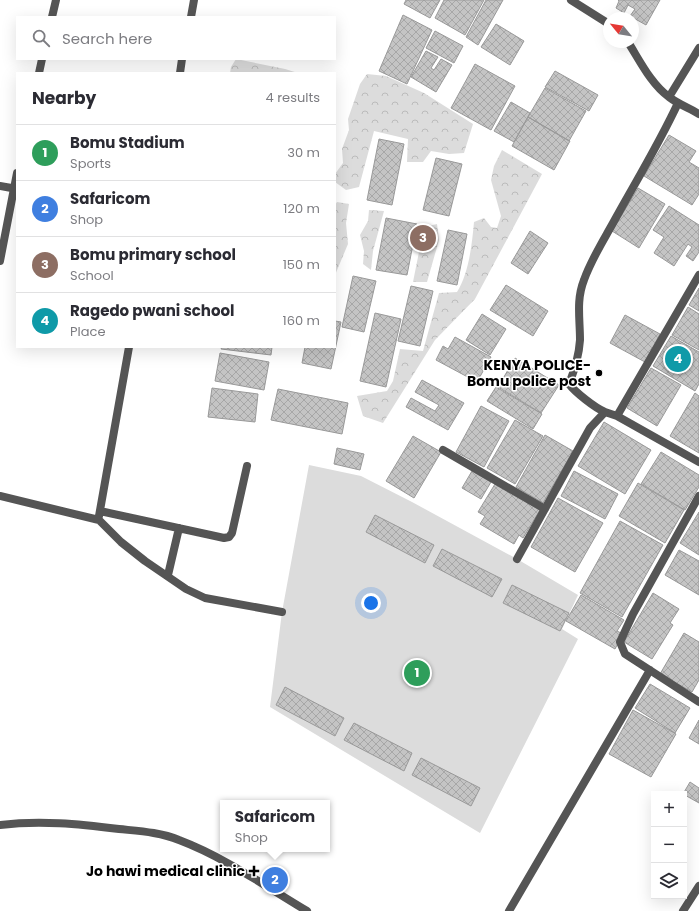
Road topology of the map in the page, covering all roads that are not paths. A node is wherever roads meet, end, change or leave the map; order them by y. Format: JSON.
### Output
{"nodes":[{"id":1,"x":56,"y":0,"type":"edge"},
{"id":2,"x":194,"y":0,"type":"edge"},
{"id":3,"x":571,"y":0,"type":"edge"},
{"id":4,"x":52,"y":16,"type":"edge"},
{"id":5,"x":191,"y":16,"type":"edge"},
{"id":6,"x":603,"y":20,"type":"edge"},
{"id":7,"x":632,"y":48,"type":"edge"},
{"id":8,"x":699,"y":48,"type":"edge"},
{"id":9,"x":42,"y":60,"type":"edge"},
{"id":10,"x":182,"y":60,"type":"edge"},
{"id":11,"x":39,"y":72,"type":"edge"},
{"id":12,"x":180,"y":72,"type":"edge"},
{"id":13,"x":668,"y":97,"type":"junction"},
{"id":14,"x":678,"y":102,"type":"junction"},
{"id":15,"x":699,"y":114,"type":"edge"},
{"id":16,"x":0,"y":186,"type":"edge"},
{"id":17,"x":15,"y":189,"type":"edge"},
{"id":18,"x":0,"y":261,"type":"edge"},
{"id":19,"x":699,"y":275,"type":"edge"},
{"id":20,"x":129,"y":348,"type":"edge"},
{"id":21,"x":605,"y":412,"type":"junction"},
{"id":22,"x":617,"y":416,"type":"junction"},
{"id":23,"x":443,"y":450,"type":"dead end"},
{"id":24,"x":699,"y":462,"type":"edge"},
{"id":25,"x":246,"y":466,"type":"dead end"},
{"id":26,"x":0,"y":496,"type":"edge"},
{"id":27,"x":699,"y":496,"type":"edge"},
{"id":28,"x":545,"y":509,"type":"junction"},
{"id":29,"x":100,"y":511,"type":"junction"},
{"id":30,"x":99,"y":520,"type":"junction"},
{"id":31,"x":179,"y":528,"type":"junction"},
{"id":32,"x":517,"y":559,"type":"dead end"},
{"id":33,"x":168,"y":575,"type":"junction"},
{"id":34,"x":282,"y":612,"type":"dead end"},
{"id":35,"x":650,"y":670,"type":"junction"},
{"id":36,"x":699,"y":702,"type":"edge"},
{"id":37,"x":0,"y":825,"type":"edge"},
{"id":38,"x":698,"y":889,"type":"edge"},
{"id":39,"x":306,"y":911,"type":"edge"},
{"id":40,"x":509,"y":911,"type":"edge"},
{"id":41,"x":683,"y":911,"type":"edge"}],
"edges":[{"from":1,"to":4,"type":"street"},
{"from":2,"to":5,"type":"street"},
{"from":3,"to":6,"type":"street"},
{"from":7,"to":13,"type":"street"},
{"from":8,"to":13,"type":"street"},
{"from":9,"to":11,"type":"street"},
{"from":10,"to":12,"type":"street"},
{"from":13,"to":14,"type":"street"},
{"from":14,"to":15,"type":"street"},
{"from":14,"to":21,"type":"street"},
{"from":16,"to":17,"type":"street"},
{"from":17,"to":18,"type":"street"},
{"from":19,"to":22,"type":"street"},
{"from":20,"to":29,"type":"street"},
{"from":21,"to":22,"type":"street"},
{"from":21,"to":28,"type":"street"},
{"from":22,"to":24,"type":"street"},
{"from":23,"to":28,"type":"street"},
{"from":25,"to":31,"type":"street"},
{"from":26,"to":30,"type":"street"},
{"from":27,"to":35,"type":"street"},
{"from":28,"to":32,"type":"street"},
{"from":29,"to":30,"type":"street"},
{"from":29,"to":31,"type":"street"},
{"from":30,"to":33,"type":"street"},
{"from":31,"to":33,"type":"street"},
{"from":33,"to":34,"type":"street"},
{"from":35,"to":36,"type":"street"},
{"from":35,"to":40,"type":"street"},
{"from":37,"to":39,"type":"street"},
{"from":38,"to":41,"type":"street"}]}
